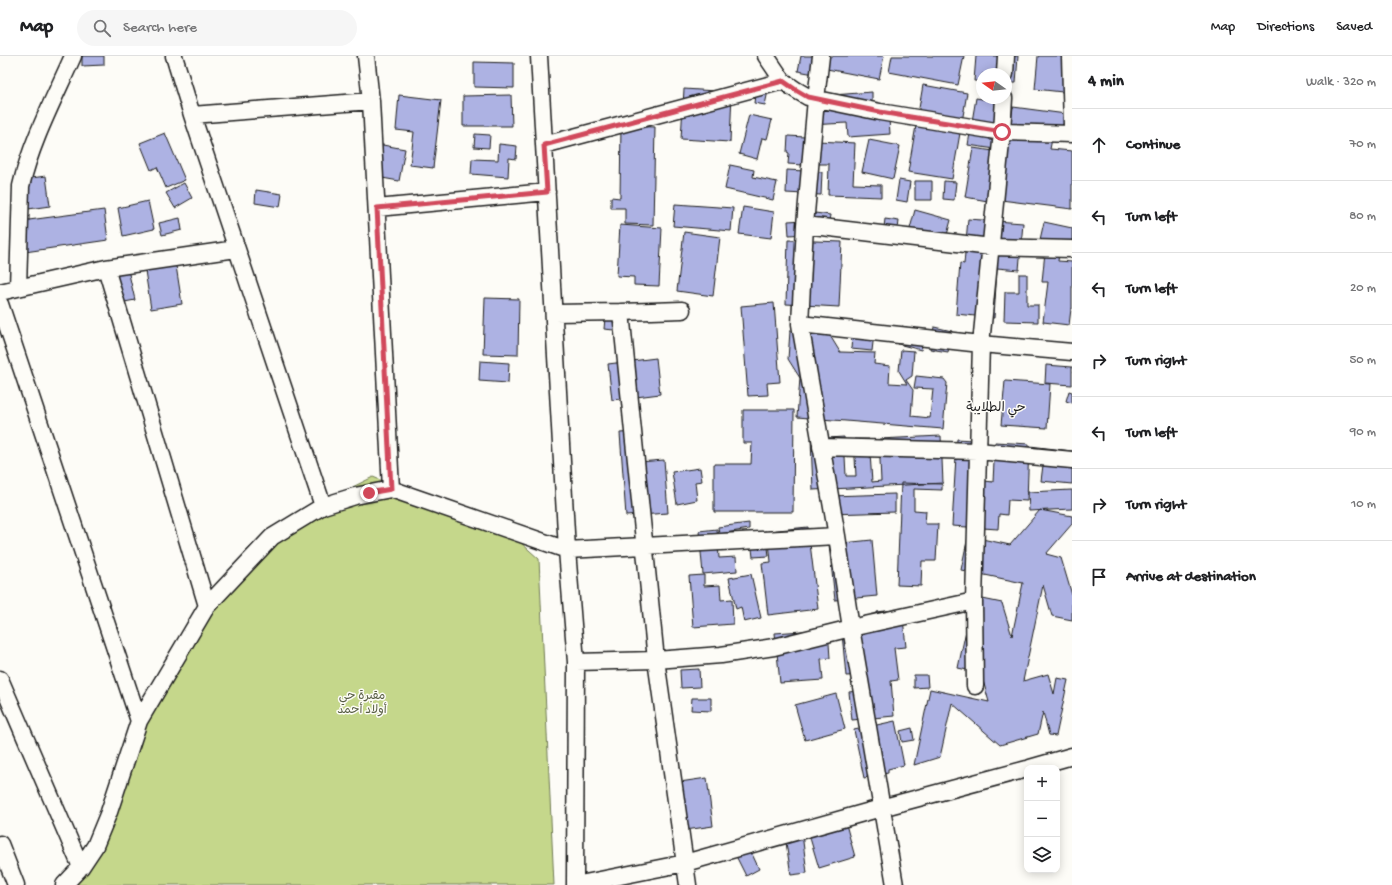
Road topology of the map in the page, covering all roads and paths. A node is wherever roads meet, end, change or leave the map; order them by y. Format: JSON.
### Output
{"nodes":[{"id":1,"x":73,"y":56,"type":"edge"},
{"id":2,"x":174,"y":56,"type":"edge"},
{"id":3,"x":368,"y":56,"type":"edge"},
{"id":4,"x":539,"y":56,"type":"edge"},
{"id":5,"x":766,"y":56,"type":"edge"},
{"id":6,"x":821,"y":56,"type":"edge"},
{"id":7,"x":1006,"y":56,"type":"edge"},
{"id":8,"x":1071,"y":57,"type":"edge"},
{"id":9,"x":1005,"y":68,"type":"edge"},
{"id":10,"x":783,"y":81,"type":"junction"},
{"id":11,"x":816,"y":98,"type":"junction"},
{"id":12,"x":371,"y":101,"type":"junction"},
{"id":13,"x":1004,"y":104,"type":"edge"},
{"id":14,"x":192,"y":115,"type":"junction"},
{"id":15,"x":1072,"y":126,"type":"edge"},
{"id":16,"x":1002,"y":132,"type":"junction"},
{"id":17,"x":1072,"y":134,"type":"edge"},
{"id":18,"x":544,"y":145,"type":"junction"},
{"id":19,"x":547,"y":192,"type":"junction"},
{"id":20,"x":377,"y":208,"type":"junction"},
{"id":21,"x":805,"y":225,"type":"junction"},
{"id":22,"x":991,"y":247,"type":"junction"},
{"id":23,"x":236,"y":249,"type":"junction"},
{"id":24,"x":1072,"y":249,"type":"edge"},
{"id":25,"x":106,"y":268,"type":"junction"},
{"id":26,"x":18,"y":288,"type":"junction"},
{"id":27,"x":0,"y":292,"type":"edge"},
{"id":28,"x":0,"y":304,"type":"edge"},
{"id":29,"x":682,"y":310,"type":"dead end"},
{"id":30,"x":621,"y":312,"type":"junction"},
{"id":31,"x":554,"y":313,"type":"junction"},
{"id":32,"x":800,"y":324,"type":"junction"},
{"id":33,"x":981,"y":344,"type":"junction"},
{"id":34,"x":1072,"y":352,"type":"edge"},
{"id":35,"x":821,"y":447,"type":"junction"},
{"id":36,"x":978,"y":451,"type":"junction"},
{"id":37,"x":1072,"y":460,"type":"edge"},
{"id":38,"x":391,"y":489,"type":"junction"},
{"id":39,"x":323,"y":506,"type":"junction"},
{"id":40,"x":837,"y":536,"type":"junction"},
{"id":41,"x":645,"y":546,"type":"junction"},
{"id":42,"x":567,"y":550,"type":"junction"},
{"id":43,"x":974,"y":601,"type":"junction"},
{"id":44,"x":207,"y":606,"type":"junction"},
{"id":45,"x":851,"y":628,"type":"junction"},
{"id":46,"x":656,"y":660,"type":"junction"},
{"id":47,"x":576,"y":662,"type":"junction"},
{"id":48,"x":0,"y":679,"type":"edge"},
{"id":49,"x":975,"y":686,"type":"dead end"},
{"id":50,"x":139,"y":722,"type":"junction"},
{"id":51,"x":1072,"y":756,"type":"edge"},
{"id":52,"x":1040,"y":765,"type":"edge"},
{"id":53,"x":1024,"y":770,"type":"edge"},
{"id":54,"x":881,"y":808,"type":"junction"},
{"id":55,"x":0,"y":844,"type":"edge"},
{"id":56,"x":685,"y":864,"type":"junction"},
{"id":57,"x":81,"y":867,"type":"junction"},
{"id":58,"x":16,"y":885,"type":"edge"},
{"id":59,"x":64,"y":885,"type":"edge"},
{"id":60,"x":575,"y":885,"type":"edge"},
{"id":61,"x":688,"y":885,"type":"edge"},
{"id":62,"x":895,"y":885,"type":"edge"}],
"edges":[{"from":1,"to":26,"type":"street"},
{"from":2,"to":14,"type":"street"},
{"from":3,"to":12,"type":"street"},
{"from":4,"to":18,"type":"street"},
{"from":5,"to":10,"type":"street"},
{"from":6,"to":11,"type":"street"},
{"from":7,"to":9,"type":"street"},
{"from":8,"to":15,"type":"street"},
{"from":10,"to":11,"type":"street"},
{"from":10,"to":18,"type":"street"},
{"from":11,"to":16,"type":"street"},
{"from":11,"to":21,"type":"street"},
{"from":12,"to":14,"type":"street"},
{"from":12,"to":20,"type":"street"},
{"from":13,"to":16,"type":"street"},
{"from":14,"to":23,"type":"street"},
{"from":16,"to":17,"type":"street"},
{"from":16,"to":22,"type":"street"},
{"from":18,"to":19,"type":"street"},
{"from":19,"to":20,"type":"street"},
{"from":19,"to":31,"type":"street"},
{"from":20,"to":38,"type":"street"},
{"from":21,"to":22,"type":"street"},
{"from":21,"to":32,"type":"street"},
{"from":22,"to":24,"type":"street"},
{"from":22,"to":33,"type":"street"},
{"from":23,"to":25,"type":"street"},
{"from":23,"to":39,"type":"street"},
{"from":25,"to":26,"type":"street"},
{"from":25,"to":44,"type":"street"},
{"from":26,"to":27,"type":"street"},
{"from":28,"to":50,"type":"street"},
{"from":29,"to":30,"type":"street"},
{"from":30,"to":31,"type":"street"},
{"from":30,"to":41,"type":"street"},
{"from":31,"to":42,"type":"street"},
{"from":32,"to":33,"type":"street"},
{"from":32,"to":35,"type":"street"},
{"from":33,"to":34,"type":"street"},
{"from":33,"to":36,"type":"street"},
{"from":35,"to":36,"type":"street"},
{"from":35,"to":40,"type":"street"},
{"from":36,"to":37,"type":"street"},
{"from":36,"to":43,"type":"street"},
{"from":38,"to":39,"type":"street"},
{"from":38,"to":42,"type":"street"},
{"from":39,"to":44,"type":"street"},
{"from":40,"to":41,"type":"street"},
{"from":40,"to":45,"type":"street"},
{"from":41,"to":42,"type":"street"},
{"from":41,"to":46,"type":"street"},
{"from":42,"to":47,"type":"street"},
{"from":43,"to":45,"type":"street"},
{"from":43,"to":49,"type":"street"},
{"from":44,"to":50,"type":"street"},
{"from":45,"to":46,"type":"street"},
{"from":45,"to":54,"type":"street"},
{"from":46,"to":47,"type":"street"},
{"from":46,"to":56,"type":"street"},
{"from":47,"to":60,"type":"street"},
{"from":48,"to":57,"type":"street"},
{"from":50,"to":57,"type":"street"},
{"from":51,"to":52,"type":"street"},
{"from":53,"to":54,"type":"street"},
{"from":54,"to":56,"type":"street"},
{"from":54,"to":62,"type":"street"},
{"from":55,"to":58,"type":"street"},
{"from":56,"to":60,"type":"street"},
{"from":56,"to":61,"type":"street"},
{"from":57,"to":59,"type":"street"}]}
